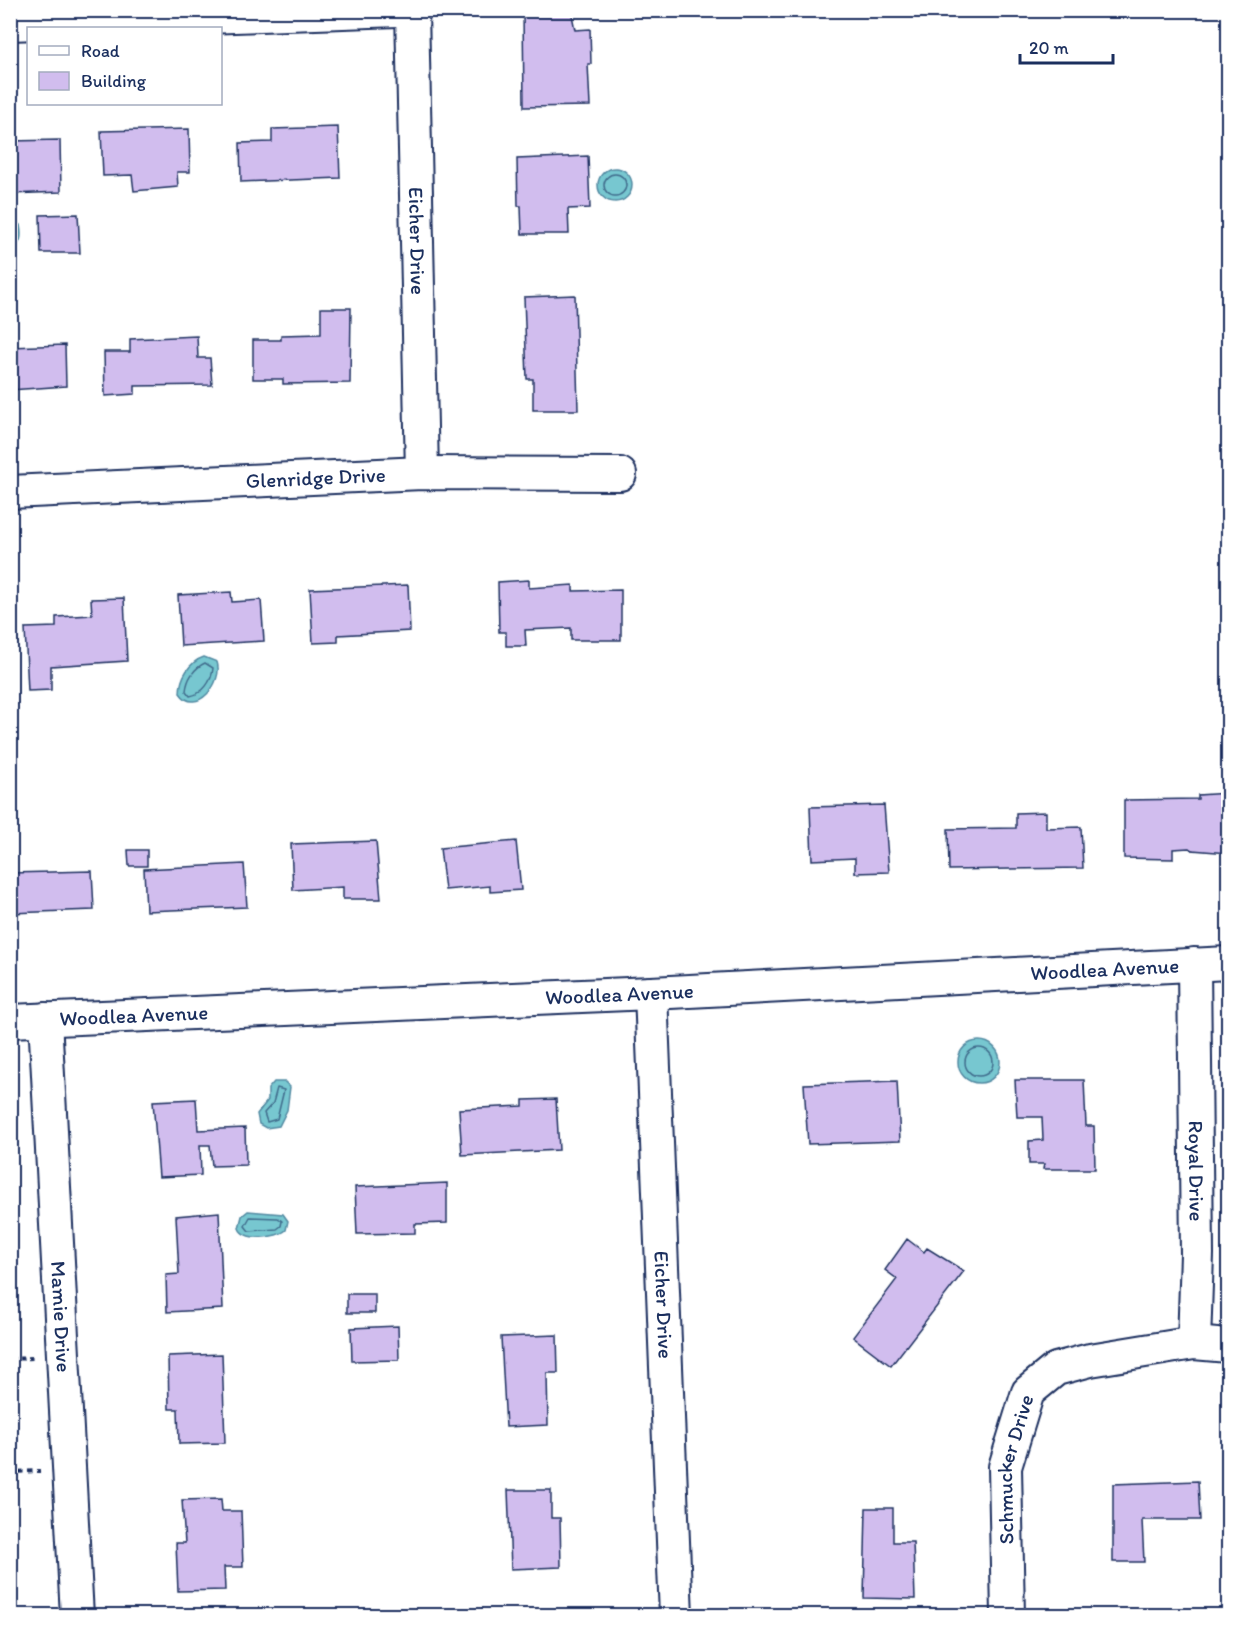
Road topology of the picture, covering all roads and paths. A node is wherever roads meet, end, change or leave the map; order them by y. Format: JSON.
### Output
{"nodes":[{"id":1,"x":398,"y":10,"type":"edge"},
{"id":2,"x":412,"y":10,"type":"edge"},
{"id":3,"x":10,"y":24,"type":"edge"},
{"id":4,"x":422,"y":473,"type":"junction"},
{"id":5,"x":620,"y":474,"type":"dead end"},
{"id":6,"x":10,"y":492,"type":"edge"},
{"id":7,"x":1228,"y":963,"type":"edge"},
{"id":8,"x":1194,"y":964,"type":"junction"},
{"id":9,"x":651,"y":993,"type":"junction"},
{"id":10,"x":45,"y":1019,"type":"junction"},
{"id":11,"x":10,"y":1021,"type":"edge"},
{"id":12,"x":1194,"y":1343,"type":"junction"},
{"id":13,"x":1228,"y":1346,"type":"edge"},
{"id":14,"x":77,"y":1616,"type":"edge"},
{"id":15,"x":676,"y":1616,"type":"edge"},
{"id":16,"x":1008,"y":1616,"type":"edge"}],
"edges":[{"from":1,"to":3,"type":"street"},
{"from":2,"to":4,"type":"street","name":"Eicher Drive"},
{"from":4,"to":5,"type":"street","name":"Glenridge Drive"},
{"from":4,"to":6,"type":"street","name":"Glenridge Drive"},
{"from":7,"to":8,"type":"street","name":"Woodlea Avenue"},
{"from":8,"to":9,"type":"street","name":"Woodlea Avenue"},
{"from":8,"to":12,"type":"street","name":"Royal Drive"},
{"from":9,"to":10,"type":"street","name":"Woodlea Avenue"},
{"from":9,"to":15,"type":"street","name":"Eicher Drive"},
{"from":10,"to":11,"type":"street","name":"Woodlea Avenue"},
{"from":10,"to":14,"type":"street","name":"Mamie Drive"},
{"from":12,"to":13,"type":"street"},
{"from":12,"to":16,"type":"street","name":"Schmucker Drive"}]}
